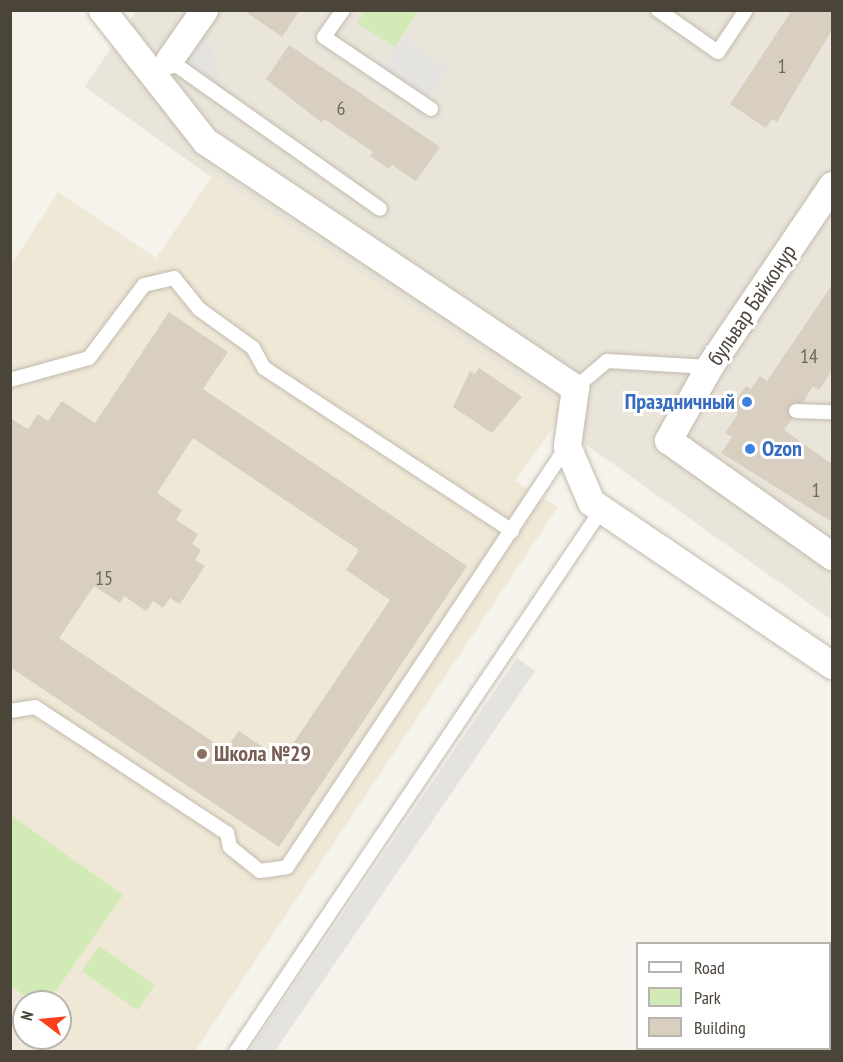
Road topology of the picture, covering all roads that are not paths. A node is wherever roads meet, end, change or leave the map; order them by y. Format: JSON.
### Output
{"nodes":[{"id":1,"x":102,"y":10,"type":"edge"},
{"id":2,"x":204,"y":10,"type":"edge"},
{"id":3,"x":343,"y":10,"type":"edge"},
{"id":4,"x":658,"y":10,"type":"edge"},
{"id":5,"x":746,"y":10,"type":"edge"},
{"id":6,"x":169,"y":60,"type":"joint"},
{"id":7,"x":431,"y":109,"type":"dead end"},
{"id":8,"x":832,"y":186,"type":"edge"},
{"id":9,"x":380,"y":209,"type":"dead end"},
{"id":10,"x":709,"y":367,"type":"junction"},
{"id":11,"x":10,"y":380,"type":"edge"},
{"id":12,"x":575,"y":388,"type":"junction"},
{"id":13,"x":796,"y":411,"type":"dead end"},
{"id":14,"x":832,"y":412,"type":"edge"},
{"id":15,"x":567,"y":446,"type":"junction"},
{"id":16,"x":602,"y":509,"type":"junction"},
{"id":17,"x":512,"y":531,"type":"junction"},
{"id":18,"x":832,"y":556,"type":"edge"},
{"id":19,"x":832,"y":665,"type":"edge"},
{"id":20,"x":10,"y":711,"type":"edge"},
{"id":21,"x":236,"y":1052,"type":"edge"}],
"edges":[{"from":1,"to":12,"type":"street"},
{"from":2,"to":6,"type":"street"},
{"from":3,"to":7,"type":"lane"},
{"from":4,"to":5,"type":"lane"},
{"from":6,"to":9,"type":"lane"},
{"from":8,"to":10,"type":"street","name":"бульвар Байконур"},
{"from":10,"to":12,"type":"lane"},
{"from":10,"to":18,"type":"street","name":"бульвар Байконур"},
{"from":11,"to":17,"type":"lane"},
{"from":12,"to":15,"type":"street"},
{"from":13,"to":14,"type":"lane"},
{"from":15,"to":16,"type":"street"},
{"from":15,"to":17,"type":"lane"},
{"from":16,"to":19,"type":"street"},
{"from":16,"to":21,"type":"lane"},
{"from":17,"to":20,"type":"lane"}]}
